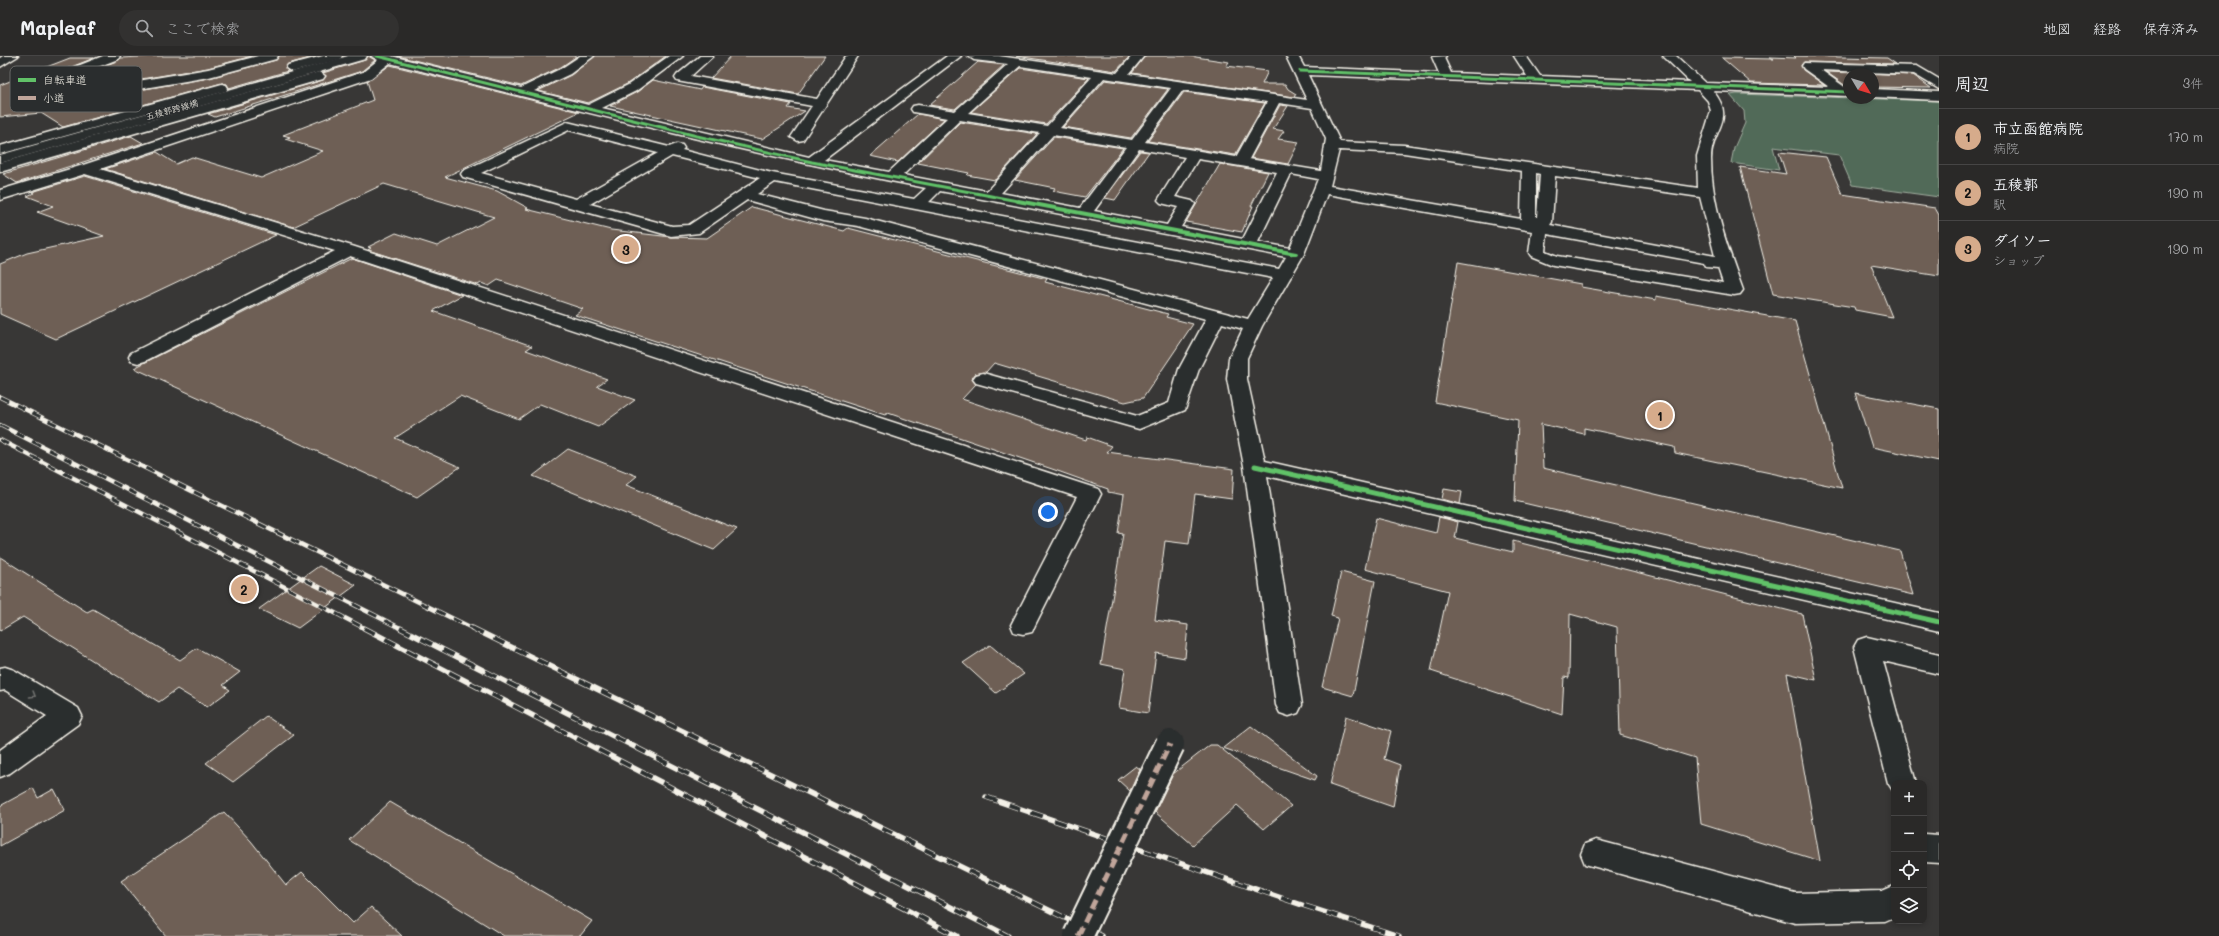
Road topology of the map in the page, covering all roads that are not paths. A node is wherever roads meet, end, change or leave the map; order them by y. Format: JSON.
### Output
{"nodes":[{"id":1,"x":12,"y":56,"type":"edge"},
{"id":2,"x":114,"y":56,"type":"edge"},
{"id":3,"x":272,"y":56,"type":"edge"},
{"id":4,"x":361,"y":56,"type":"edge"},
{"id":5,"x":588,"y":56,"type":"edge"},
{"id":6,"x":677,"y":56,"type":"edge"},
{"id":7,"x":707,"y":56,"type":"edge"},
{"id":8,"x":852,"y":56,"type":"edge"},
{"id":9,"x":955,"y":56,"type":"edge"},
{"id":10,"x":1138,"y":56,"type":"edge"},
{"id":11,"x":1440,"y":56,"type":"edge"},
{"id":12,"x":1520,"y":56,"type":"edge"},
{"id":13,"x":1669,"y":56,"type":"edge"},
{"id":14,"x":382,"y":57,"type":"edge"},
{"id":15,"x":979,"y":57,"type":"edge"},
{"id":16,"x":340,"y":58,"type":"edge"},
{"id":17,"x":1018,"y":62,"type":"junction"},
{"id":18,"x":0,"y":63,"type":"edge"},
{"id":19,"x":1296,"y":64,"type":"edge"},
{"id":20,"x":90,"y":66,"type":"edge"},
{"id":21,"x":1862,"y":68,"type":"edge"},
{"id":22,"x":1879,"y":69,"type":"edge"},
{"id":23,"x":1101,"y":74,"type":"junction"},
{"id":24,"x":1120,"y":77,"type":"junction"},
{"id":25,"x":1446,"y":77,"type":"junction"},
{"id":26,"x":1537,"y":81,"type":"junction"},
{"id":27,"x":142,"y":84,"type":"edge"},
{"id":28,"x":1939,"y":85,"type":"edge"},
{"id":29,"x":1179,"y":86,"type":"junction"},
{"id":30,"x":1702,"y":87,"type":"junction"},
{"id":31,"x":1843,"y":90,"type":"edge"},
{"id":32,"x":1843,"y":92,"type":"edge"},
{"id":33,"x":521,"y":93,"type":"junction"},
{"id":34,"x":1879,"y":93,"type":"edge"},
{"id":35,"x":1939,"y":96,"type":"edge"},
{"id":36,"x":1275,"y":99,"type":"junction"},
{"id":37,"x":820,"y":103,"type":"junction"},
{"id":38,"x":1317,"y":105,"type":"junction"},
{"id":39,"x":918,"y":109,"type":"dead end"},
{"id":40,"x":588,"y":110,"type":"junction"},
{"id":41,"x":140,"y":112,"type":"edge"},
{"id":42,"x":142,"y":112,"type":"edge"},
{"id":43,"x":957,"y":116,"type":"junction"},
{"id":44,"x":1051,"y":131,"type":"junction"},
{"id":45,"x":697,"y":136,"type":"junction"},
{"id":46,"x":798,"y":137,"type":"dead end"},
{"id":47,"x":1135,"y":145,"type":"junction"},
{"id":48,"x":1333,"y":146,"type":"junction"},
{"id":49,"x":0,"y":150,"type":"edge"},
{"id":50,"x":671,"y":151,"type":"junction"},
{"id":51,"x":1194,"y":154,"type":"junction"},
{"id":52,"x":0,"y":159,"type":"edge"},
{"id":53,"x":812,"y":162,"type":"junction"},
{"id":54,"x":1240,"y":162,"type":"junction"},
{"id":55,"x":0,"y":168,"type":"edge"},
{"id":56,"x":1529,"y":168,"type":"junction"},
{"id":57,"x":85,"y":169,"type":"junction"},
{"id":58,"x":1286,"y":169,"type":"junction"},
{"id":59,"x":1548,"y":170,"type":"junction"},
{"id":60,"x":772,"y":177,"type":"junction"},
{"id":61,"x":891,"y":178,"type":"junction"},
{"id":62,"x":937,"y":186,"type":"junction"},
{"id":63,"x":1321,"y":190,"type":"junction"},
{"id":64,"x":0,"y":194,"type":"edge"},
{"id":65,"x":1707,"y":194,"type":"junction"},
{"id":66,"x":744,"y":195,"type":"junction"},
{"id":67,"x":991,"y":196,"type":"junction"},
{"id":68,"x":917,"y":204,"type":"junction"},
{"id":69,"x":577,"y":205,"type":"junction"},
{"id":70,"x":1084,"y":214,"type":"junction"},
{"id":71,"x":1146,"y":225,"type":"junction"},
{"id":72,"x":1172,"y":230,"type":"junction"},
{"id":73,"x":1540,"y":233,"type":"junction"},
{"id":74,"x":1133,"y":245,"type":"junction"},
{"id":75,"x":1248,"y":245,"type":"junction"},
{"id":76,"x":349,"y":250,"type":"junction"},
{"id":77,"x":1296,"y":254,"type":"junction"},
{"id":78,"x":1725,"y":263,"type":"junction"},
{"id":79,"x":1284,"y":275,"type":"junction"},
{"id":80,"x":1217,"y":316,"type":"junction"},
{"id":81,"x":1253,"y":326,"type":"junction"},
{"id":82,"x":138,"y":357,"type":"dead end"},
{"id":83,"x":983,"y":379,"type":"dead end"},
{"id":84,"x":1255,"y":466,"type":"junction"},
{"id":85,"x":1939,"y":622,"type":"edge"},
{"id":86,"x":1023,"y":624,"type":"dead end"},
{"id":87,"x":1939,"y":664,"type":"edge"},
{"id":88,"x":0,"y":681,"type":"edge"},
{"id":89,"x":1289,"y":705,"type":"dead end"},
{"id":90,"x":1170,"y":744,"type":"dead end"},
{"id":91,"x":0,"y":765,"type":"edge"},
{"id":92,"x":1901,"y":780,"type":"edge"},
{"id":93,"x":1927,"y":848,"type":"edge"},
{"id":94,"x":1939,"y":849,"type":"edge"},
{"id":95,"x":1596,"y":854,"type":"dead end"},
{"id":96,"x":1891,"y":903,"type":"edge"},
{"id":97,"x":1078,"y":936,"type":"edge"}],
"edges":[{"from":1,"to":18,"type":"street"},
{"from":2,"to":20,"type":"street"},
{"from":3,"to":27,"type":"street"},
{"from":4,"to":16,"type":"street"},
{"from":5,"to":33,"type":"street"},
{"from":6,"to":40,"type":"street"},
{"from":7,"to":37,"type":"street"},
{"from":8,"to":37,"type":"street"},
{"from":9,"to":53,"type":"street"},
{"from":10,"to":24,"type":"street"},
{"from":11,"to":25,"type":"street"},
{"from":12,"to":26,"type":"street"},
{"from":13,"to":30,"type":"street"},
{"from":14,"to":33,"type":"street"},
{"from":14,"to":55,"type":"street"},
{"from":14,"to":57,"type":"street"},
{"from":15,"to":17,"type":"street"},
{"from":16,"to":42,"type":"street"},
{"from":16,"to":52,"type":"street","name":"五稜郭跨線橋"},
{"from":17,"to":23,"type":"street"},
{"from":17,"to":43,"type":"street"},
{"from":19,"to":25,"type":"street"},
{"from":19,"to":38,"type":"street"},
{"from":21,"to":31,"type":"street"},
{"from":22,"to":28,"type":"street"},
{"from":23,"to":24,"type":"street"},
{"from":23,"to":44,"type":"street"},
{"from":24,"to":29,"type":"street"},
{"from":25,"to":26,"type":"street"},
{"from":26,"to":30,"type":"street"},
{"from":29,"to":36,"type":"street"},
{"from":29,"to":47,"type":"street"},
{"from":30,"to":32,"type":"street"},
{"from":30,"to":65,"type":"street"},
{"from":33,"to":40,"type":"street"},
{"from":34,"to":35,"type":"street"},
{"from":36,"to":38,"type":"street"},
{"from":36,"to":54,"type":"street"},
{"from":37,"to":46,"type":"street"},
{"from":38,"to":48,"type":"street"},
{"from":39,"to":43,"type":"street"},
{"from":40,"to":45,"type":"street"},
{"from":41,"to":49,"type":"street"},
{"from":43,"to":44,"type":"street"},
{"from":43,"to":61,"type":"street"},
{"from":44,"to":47,"type":"street"},
{"from":44,"to":67,"type":"street"},
{"from":45,"to":50,"type":"street"},
{"from":45,"to":53,"type":"street"},
{"from":47,"to":51,"type":"street"},
{"from":47,"to":70,"type":"street"},
{"from":48,"to":56,"type":"street"},
{"from":48,"to":63,"type":"street"},
{"from":50,"to":60,"type":"street"},
{"from":50,"to":69,"type":"street"},
{"from":50,"to":69,"type":"street"},
{"from":51,"to":54,"type":"street"},
{"from":51,"to":72,"type":"street"},
{"from":53,"to":61,"type":"street"},
{"from":54,"to":58,"type":"street"},
{"from":56,"to":59,"type":"street"},
{"from":56,"to":73,"type":"street"},
{"from":57,"to":64,"type":"street"},
{"from":57,"to":76,"type":"street"},
{"from":58,"to":63,"type":"street"},
{"from":58,"to":75,"type":"street"},
{"from":59,"to":65,"type":"street"},
{"from":59,"to":73,"type":"street"},
{"from":60,"to":66,"type":"street"},
{"from":60,"to":68,"type":"street"},
{"from":61,"to":62,"type":"street"},
{"from":62,"to":67,"type":"street"},
{"from":62,"to":68,"type":"street"},
{"from":63,"to":73,"type":"street"},
{"from":63,"to":77,"type":"street"},
{"from":65,"to":78,"type":"street"},
{"from":66,"to":69,"type":"street"},
{"from":66,"to":80,"type":"street"},
{"from":67,"to":70,"type":"street"},
{"from":68,"to":74,"type":"street"},
{"from":70,"to":71,"type":"street"},
{"from":71,"to":72,"type":"street"},
{"from":71,"to":74,"type":"street"},
{"from":72,"to":75,"type":"street"},
{"from":73,"to":78,"type":"street"},
{"from":73,"to":78,"type":"street"},
{"from":74,"to":79,"type":"street"},
{"from":75,"to":77,"type":"street"},
{"from":76,"to":82,"type":"street"},
{"from":76,"to":86,"type":"street"},
{"from":77,"to":79,"type":"street"},
{"from":79,"to":81,"type":"street"},
{"from":80,"to":81,"type":"street"},
{"from":80,"to":83,"type":"street"},
{"from":81,"to":84,"type":"street"},
{"from":84,"to":85,"type":"street"},
{"from":84,"to":89,"type":"street"},
{"from":87,"to":92,"type":"street"},
{"from":88,"to":91,"type":"street","one_way":true},
{"from":90,"to":97,"type":"street","bridge":true},
{"from":93,"to":94,"type":"street"},
{"from":95,"to":96,"type":"street"}]}
